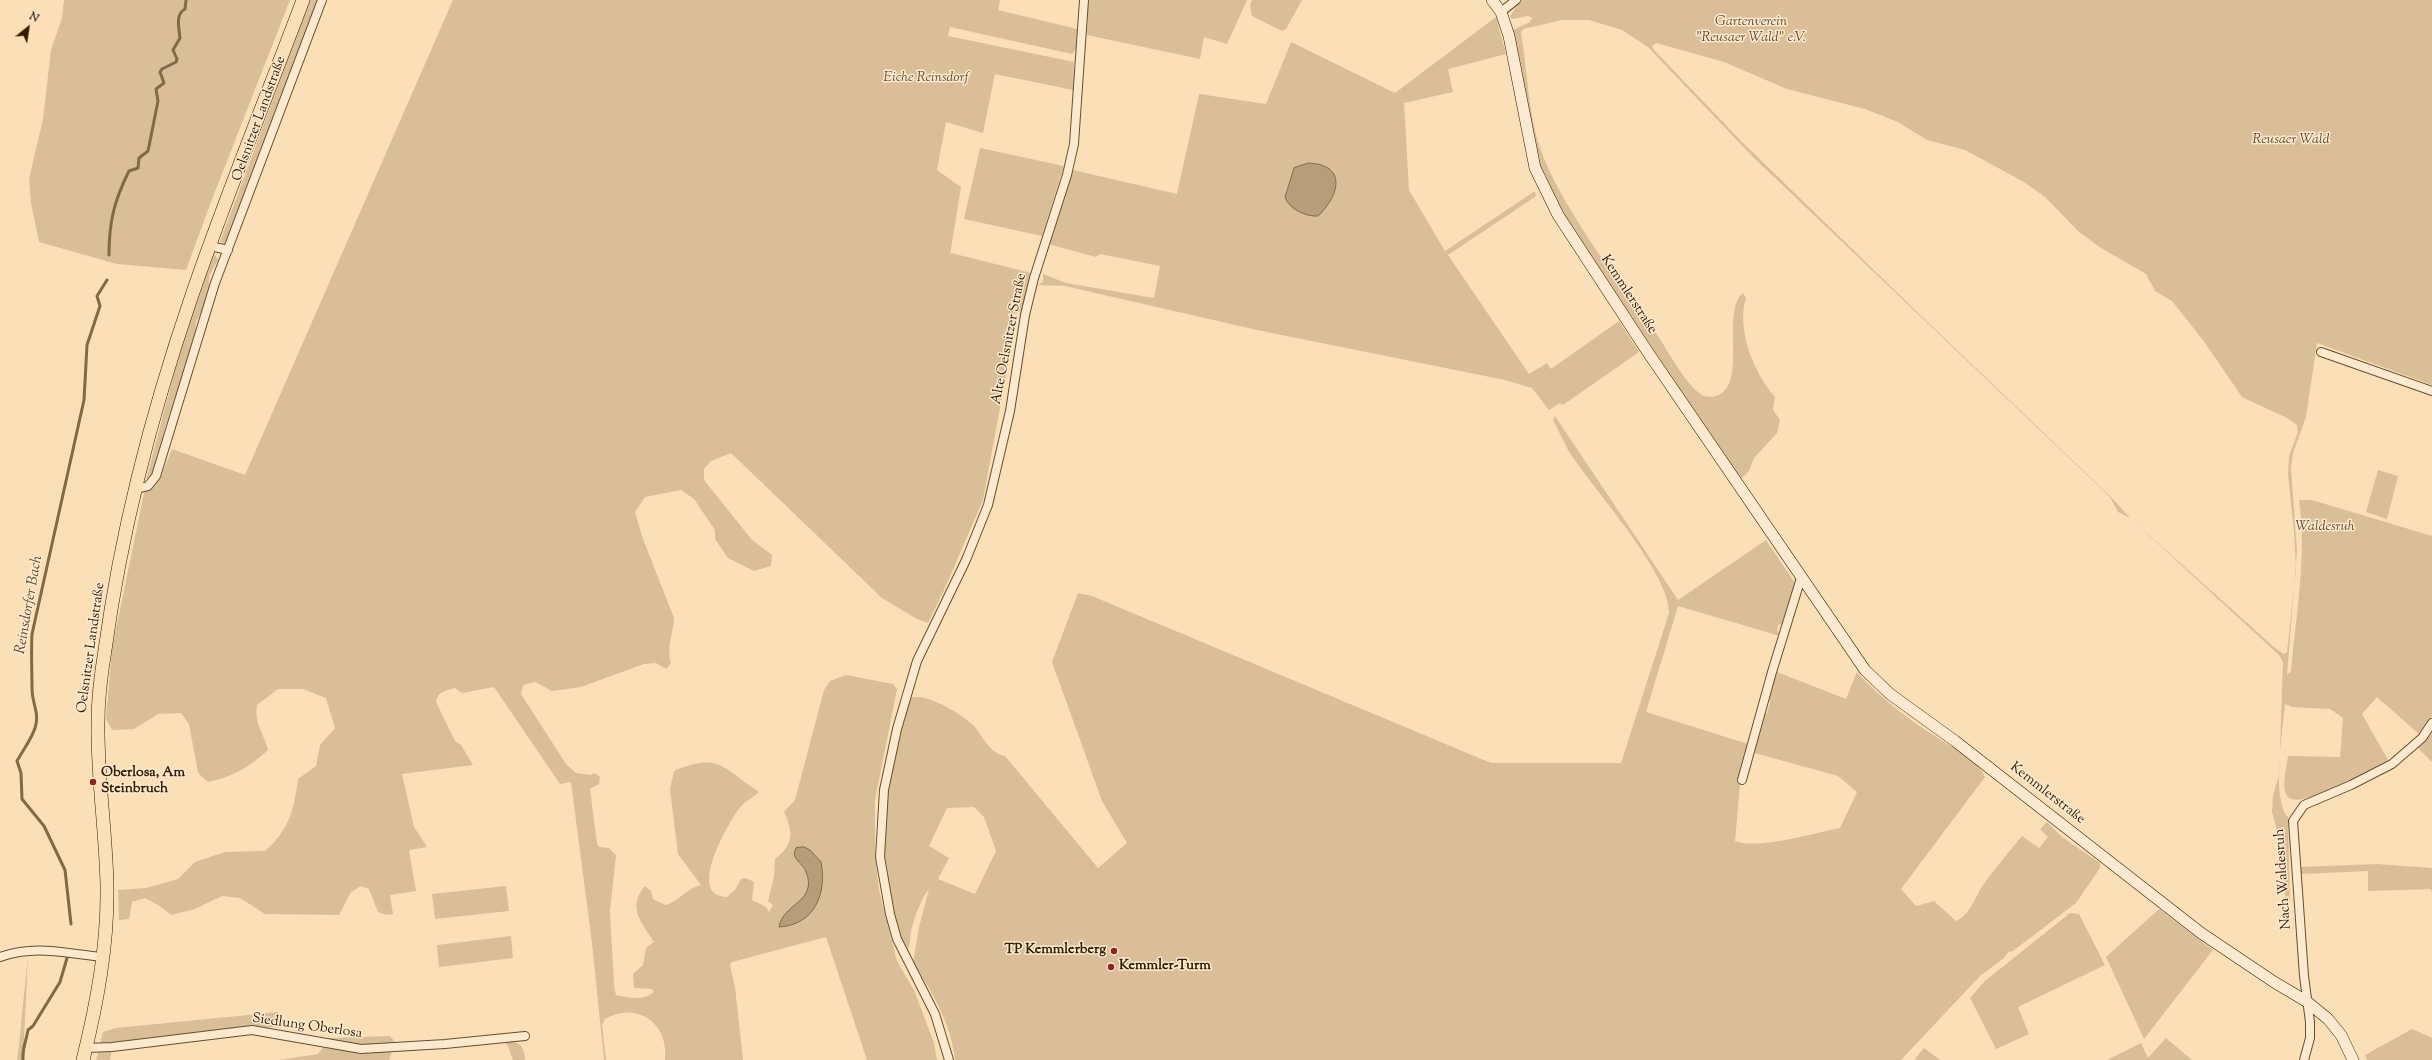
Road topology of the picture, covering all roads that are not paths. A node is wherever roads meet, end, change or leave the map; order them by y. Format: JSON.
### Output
{"nodes":[{"id":1,"x":303,"y":0,"type":"edge"},
{"id":2,"x":322,"y":0,"type":"edge"},
{"id":3,"x":1084,"y":0,"type":"edge"},
{"id":4,"x":1492,"y":0,"type":"edge"},
{"id":5,"x":1516,"y":0,"type":"edge"},
{"id":6,"x":1501,"y":12,"type":"junction"},
{"id":7,"x":210,"y":246,"type":"junction"},
{"id":8,"x":228,"y":250,"type":"junction"},
{"id":9,"x":2321,"y":352,"type":"dead end"},
{"id":10,"x":2432,"y":392,"type":"edge"},
{"id":11,"x":137,"y":489,"type":"junction"},
{"id":12,"x":1801,"y":578,"type":"junction"},
{"id":13,"x":2432,"y":723,"type":"edge"},
{"id":14,"x":1742,"y":780,"type":"dead end"},
{"id":15,"x":0,"y":957,"type":"edge"},
{"id":16,"x":104,"y":957,"type":"junction"},
{"id":17,"x":2306,"y":1001,"type":"junction"},
{"id":18,"x":525,"y":1036,"type":"dead end"},
{"id":19,"x":85,"y":1054,"type":"edge"},
{"id":20,"x":949,"y":1060,"type":"edge"},
{"id":21,"x":2304,"y":1060,"type":"edge"},
{"id":22,"x":2353,"y":1060,"type":"edge"}],
"edges":[{"from":1,"to":7,"type":"main road","name":"Oelsnitzer Landstraße"},
{"from":2,"to":8,"type":"street","name":"Oelsnitzer Landstraße"},
{"from":3,"to":20,"type":"street","name":"Alte Oelsnitzer Straße"},
{"from":4,"to":6,"type":"street","name":"Kemmlerstraße"},
{"from":5,"to":6,"type":"street"},
{"from":6,"to":12,"type":"street","name":"Kemmlerstraße"},
{"from":7,"to":8,"type":"street"},
{"from":7,"to":11,"type":"main road","name":"Oelsnitzer Landstraße"},
{"from":8,"to":11,"type":"street","name":"Oelsnitzer Landstraße"},
{"from":9,"to":10,"type":"street"},
{"from":11,"to":16,"type":"main road","name":"Oelsnitzer Landstraße"},
{"from":12,"to":14,"type":"street"},
{"from":12,"to":17,"type":"street","name":"Kemmlerstraße"},
{"from":13,"to":17,"type":"street","name":"Nach Waldesruh"},
{"from":15,"to":16,"type":"street"},
{"from":16,"to":19,"type":"main road","name":"Oelsnitzer Landstraße"},
{"from":17,"to":21,"type":"street","name":"Nach Waldesruh"},
{"from":17,"to":22,"type":"street","name":"Kemmlerstraße"},
{"from":18,"to":19,"type":"street","name":"Siedlung Oberlosa"}]}
